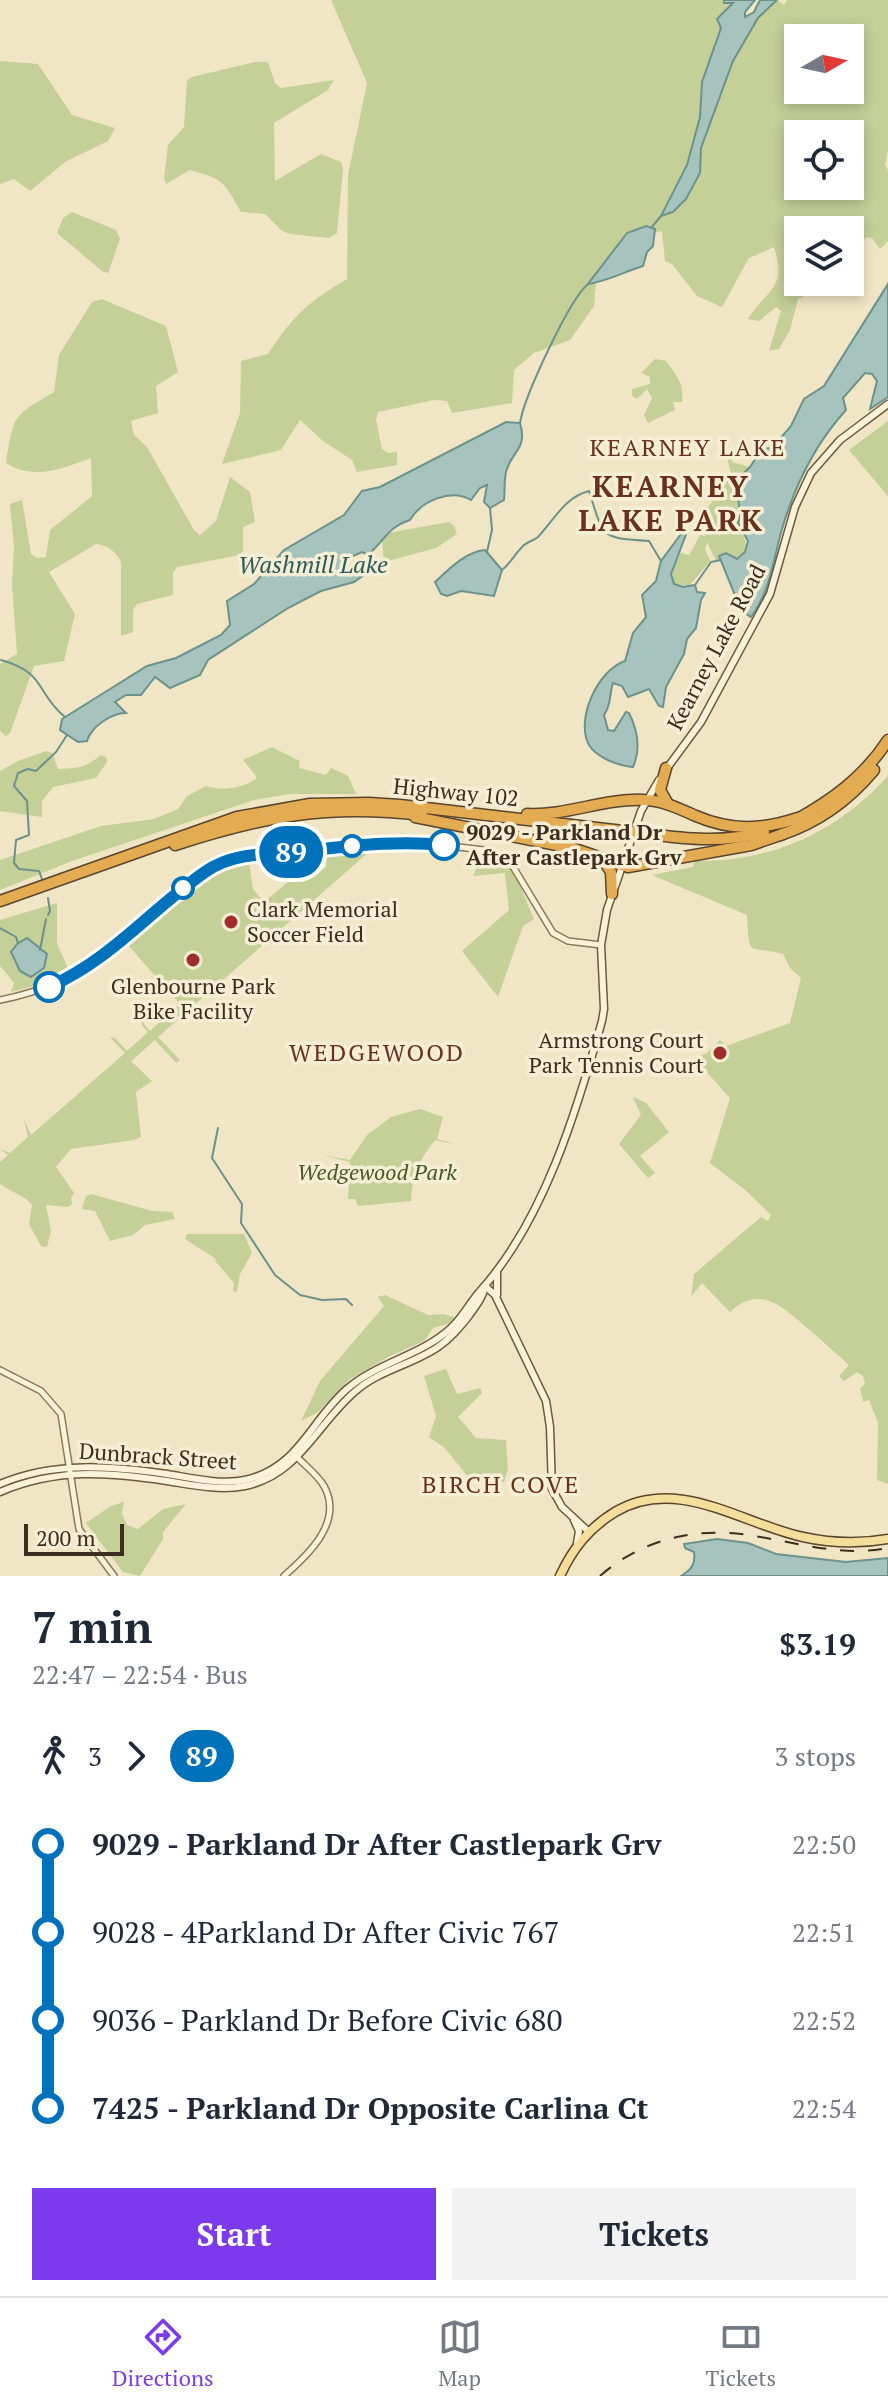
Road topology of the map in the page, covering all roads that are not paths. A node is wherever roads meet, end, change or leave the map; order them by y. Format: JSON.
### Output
{"nodes":[{"id":1,"x":888,"y":404,"type":"edge"},
{"id":2,"x":888,"y":740,"type":"edge"},
{"id":3,"x":888,"y":751,"type":"edge"},
{"id":4,"x":666,"y":768,"type":"junction"},
{"id":5,"x":646,"y":800,"type":"junction"},
{"id":6,"x":416,"y":807,"type":"junction"},
{"id":7,"x":673,"y":807,"type":"junction"},
{"id":8,"x":389,"y":812,"type":"junction"},
{"id":9,"x":798,"y":818,"type":"junction"},
{"id":10,"x":623,"y":834,"type":"junction"},
{"id":11,"x":783,"y":834,"type":"junction"},
{"id":12,"x":647,"y":837,"type":"junction"},
{"id":13,"x":604,"y":861,"type":"junction"},
{"id":14,"x":622,"y":867,"type":"junction"},
{"id":15,"x":638,"y":867,"type":"junction"},
{"id":16,"x":614,"y":889,"type":"junction"},
{"id":17,"x":0,"y":901,"type":"edge"},
{"id":18,"x":0,"y":908,"type":"edge"},
{"id":19,"x":601,"y":945,"type":"junction"},
{"id":20,"x":0,"y":1000,"type":"edge"},
{"id":21,"x":497,"y":1267,"type":"junction"},
{"id":22,"x":485,"y":1286,"type":"junction"},
{"id":23,"x":475,"y":1307,"type":"junction"},
{"id":24,"x":501,"y":1310,"type":"junction"},
{"id":25,"x":0,"y":1370,"type":"edge"},
{"id":26,"x":296,"y":1456,"type":"junction"},
{"id":27,"x":72,"y":1470,"type":"junction"},
{"id":28,"x":0,"y":1484,"type":"edge"},
{"id":29,"x":0,"y":1492,"type":"edge"},
{"id":30,"x":569,"y":1514,"type":"junction"},
{"id":31,"x":577,"y":1521,"type":"junction"},
{"id":32,"x":602,"y":1521,"type":"junction"},
{"id":33,"x":589,"y":1532,"type":"junction"},
{"id":34,"x":888,"y":1539,"type":"edge"},
{"id":35,"x":577,"y":1546,"type":"junction"},
{"id":36,"x":112,"y":1575,"type":"edge"},
{"id":37,"x":284,"y":1576,"type":"edge"},
{"id":38,"x":560,"y":1576,"type":"edge"}],
"edges":[{"from":1,"to":4,"type":"main road","name":"Kearney Lake Road"},
{"from":2,"to":9,"type":"highway","name":"Highway 102"},
{"from":3,"to":11,"type":"highway","name":"Highway 102"},
{"from":4,"to":5,"type":"main road","name":"Kearney Lake Road"},
{"from":4,"to":7,"type":"highway"},
{"from":5,"to":6,"type":"highway"},
{"from":5,"to":7,"type":"highway"},
{"from":5,"to":14,"type":"main road","name":"Kearney Lake Road"},
{"from":6,"to":10,"type":"highway","name":"Highway 102"},
{"from":6,"to":17,"type":"highway","name":"Highway 102"},
{"from":7,"to":9,"type":"highway"},
{"from":8,"to":10,"type":"highway","name":"Highway 102"},
{"from":8,"to":13,"type":"highway"},
{"from":8,"to":18,"type":"highway","name":"Highway 102"},
{"from":9,"to":12,"type":"highway","name":"Highway 102"},
{"from":10,"to":12,"type":"highway","name":"Highway 102"},
{"from":11,"to":12,"type":"highway","name":"Highway 102"},
{"from":11,"to":15,"type":"highway"},
{"from":13,"to":14,"type":"highway"},
{"from":13,"to":16,"type":"highway"},
{"from":14,"to":15,"type":"highway"},
{"from":14,"to":16,"type":"main road","name":"Kearney Lake Road"},
{"from":15,"to":16,"type":"highway"},
{"from":16,"to":19,"type":"main road","name":"Kearney Lake Road"},
{"from":19,"to":20,"type":"street"},
{"from":19,"to":21,"type":"main road","name":"Kearney Lake Road"},
{"from":21,"to":22,"type":"main road","name":"Kearney Lake Road"},
{"from":21,"to":24,"type":"main road"},
{"from":22,"to":23,"type":"main road","name":"Dunbrack Street"},
{"from":22,"to":24,"type":"main road"},
{"from":22,"to":26,"type":"main road","name":"Dunbrack Street"},
{"from":23,"to":24,"type":"main road"},
{"from":23,"to":26,"type":"main road","name":"Dunbrack Street"},
{"from":24,"to":30,"type":"main road"},
{"from":25,"to":27,"type":"street"},
{"from":26,"to":27,"type":"main road","name":"Dunbrack Street"},
{"from":26,"to":37,"type":"street"},
{"from":27,"to":28,"type":"main road","name":"Dunbrack Street"},
{"from":27,"to":29,"type":"main road","name":"Dunbrack Street"},
{"from":27,"to":36,"type":"street"},
{"from":30,"to":31,"type":"main road"},
{"from":30,"to":35,"type":"main road"},
{"from":31,"to":32,"type":"main road"},
{"from":31,"to":33,"type":"main road"},
{"from":32,"to":33,"type":"main road"},
{"from":32,"to":34,"type":"main road"},
{"from":33,"to":35,"type":"main road"},
{"from":35,"to":38,"type":"main road"}]}
